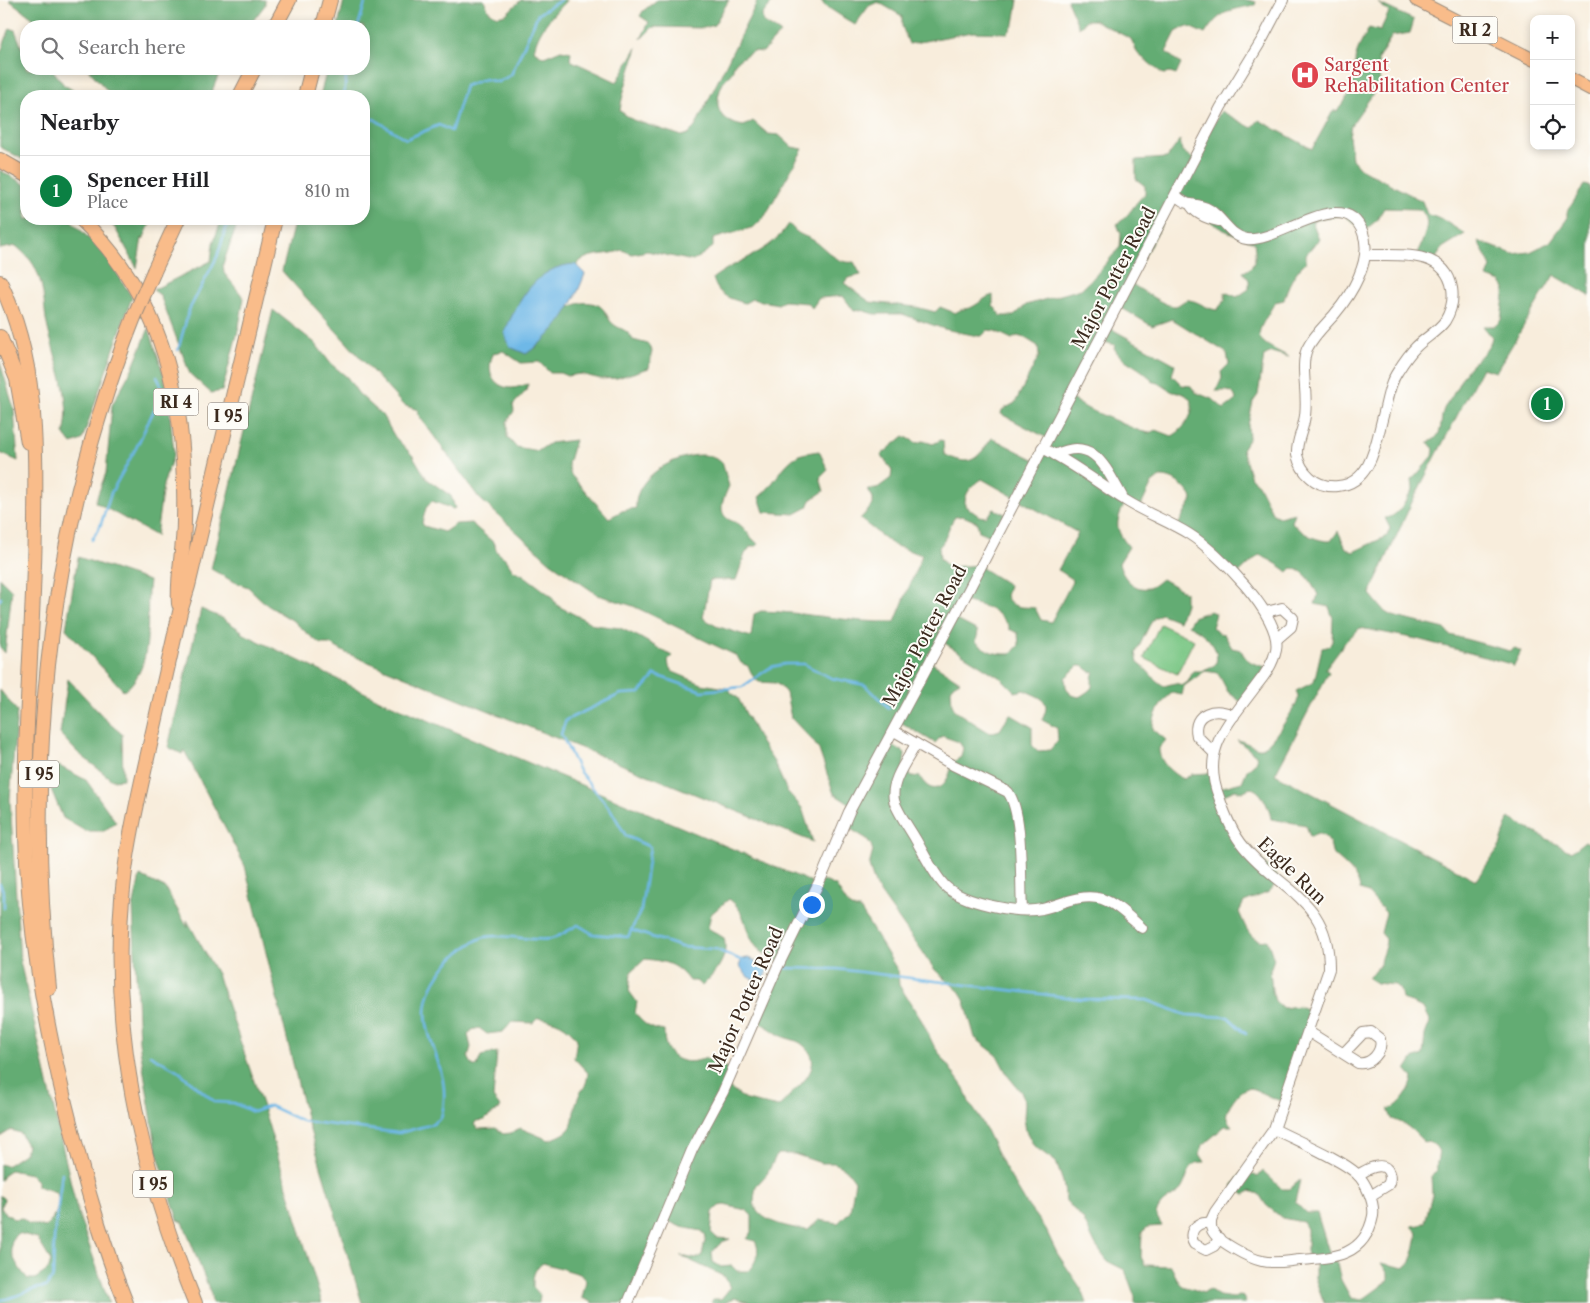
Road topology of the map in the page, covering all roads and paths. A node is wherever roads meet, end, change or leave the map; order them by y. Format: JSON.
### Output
{"nodes":[{"id":1,"x":289,"y":0,"type":"edge"},
{"id":2,"x":330,"y":0,"type":"edge"},
{"id":3,"x":1283,"y":0,"type":"edge"},
{"id":4,"x":1416,"y":0,"type":"edge"},
{"id":5,"x":279,"y":20,"type":"edge"},
{"id":6,"x":324,"y":20,"type":"edge"},
{"id":7,"x":1530,"y":58,"type":"edge"},
{"id":8,"x":251,"y":75,"type":"edge"},
{"id":9,"x":310,"y":75,"type":"edge"},
{"id":10,"x":1575,"y":81,"type":"edge"},
{"id":11,"x":1590,"y":89,"type":"edge"},
{"id":12,"x":243,"y":90,"type":"edge"},
{"id":13,"x":306,"y":90,"type":"edge"},
{"id":14,"x":0,"y":160,"type":"edge"},
{"id":15,"x":20,"y":172,"type":"edge"},
{"id":16,"x":1176,"y":196,"type":"junction"},
{"id":17,"x":87,"y":225,"type":"edge"},
{"id":18,"x":175,"y":225,"type":"edge"},
{"id":19,"x":274,"y":225,"type":"edge"},
{"id":20,"x":1365,"y":255,"type":"junction"},
{"id":21,"x":0,"y":282,"type":"edge"},
{"id":22,"x":0,"y":337,"type":"edge"},
{"id":23,"x":1042,"y":448,"type":"junction"},
{"id":24,"x":1055,"y":454,"type":"junction"},
{"id":25,"x":1124,"y":500,"type":"junction"},
{"id":26,"x":35,"y":524,"type":"junction"},
{"id":27,"x":180,"y":612,"type":"junction"},
{"id":28,"x":1266,"y":612,"type":"junction"},
{"id":29,"x":1277,"y":639,"type":"junction"},
{"id":30,"x":1234,"y":716,"type":"junction"},
{"id":31,"x":894,"y":731,"type":"junction"},
{"id":32,"x":916,"y":744,"type":"junction"},
{"id":33,"x":1213,"y":752,"type":"junction"},
{"id":34,"x":1022,"y":910,"type":"junction"},
{"id":35,"x":1142,"y":928,"type":"dead end"},
{"id":36,"x":1309,"y":1032,"type":"junction"},
{"id":37,"x":1344,"y":1053,"type":"dead end"},
{"id":38,"x":67,"y":1110,"type":"junction"},
{"id":39,"x":1274,"y":1129,"type":"junction"},
{"id":40,"x":1358,"y":1175,"type":"junction"},
{"id":41,"x":1370,"y":1196,"type":"junction"},
{"id":42,"x":1211,"y":1223,"type":"junction"},
{"id":43,"x":1220,"y":1238,"type":"junction"},
{"id":44,"x":126,"y":1303,"type":"edge"},
{"id":45,"x":195,"y":1303,"type":"edge"},
{"id":46,"x":628,"y":1303,"type":"edge"}],
"edges":[{"from":1,"to":5,"type":"highway"},
{"from":2,"to":6,"type":"highway"},
{"from":3,"to":16,"type":"street","name":"Major Potter Road"},
{"from":4,"to":7,"type":"main road","number":"RI 2"},
{"from":8,"to":12,"type":"highway"},
{"from":9,"to":13,"type":"highway"},
{"from":10,"to":11,"type":"main road"},
{"from":14,"to":15,"type":"highway"},
{"from":16,"to":20,"type":"street"},
{"from":16,"to":23,"type":"street","name":"Major Potter Road"},
{"from":17,"to":27,"type":"highway","number":"RI 4"},
{"from":18,"to":38,"type":"highway","number":"I 95","bridge":true},
{"from":19,"to":27,"type":"highway","number":"I 95"},
{"from":20,"to":20,"type":"street"},
{"from":21,"to":26,"type":"highway"},
{"from":22,"to":26,"type":"highway"},
{"from":23,"to":24,"type":"street"},
{"from":23,"to":31,"type":"street","name":"Major Potter Road"},
{"from":24,"to":25,"type":"street"},
{"from":24,"to":25,"type":"street"},
{"from":25,"to":28,"type":"street"},
{"from":26,"to":38,"type":"highway"},
{"from":27,"to":45,"type":"highway","number":"I 95"},
{"from":28,"to":29,"type":"street"},
{"from":28,"to":29,"type":"street"},
{"from":29,"to":30,"type":"street"},
{"from":30,"to":33,"type":"street"},
{"from":30,"to":33,"type":"street"},
{"from":31,"to":32,"type":"street"},
{"from":31,"to":46,"type":"street","name":"Major Potter Road"},
{"from":32,"to":34,"type":"street"},
{"from":32,"to":34,"type":"street"},
{"from":33,"to":36,"type":"street","name":"Eagle Run"},
{"from":34,"to":35,"type":"street"},
{"from":36,"to":37,"type":"street"},
{"from":36,"to":39,"type":"street","name":"Eagle Run"},
{"from":38,"to":44,"type":"highway","number":"I 95"},
{"from":39,"to":40,"type":"street"},
{"from":39,"to":42,"type":"street","name":"Eagle Run"},
{"from":40,"to":41,"type":"street"},
{"from":40,"to":41,"type":"street"},
{"from":41,"to":43,"type":"street"},
{"from":42,"to":43,"type":"street"},
{"from":42,"to":43,"type":"street"}]}
